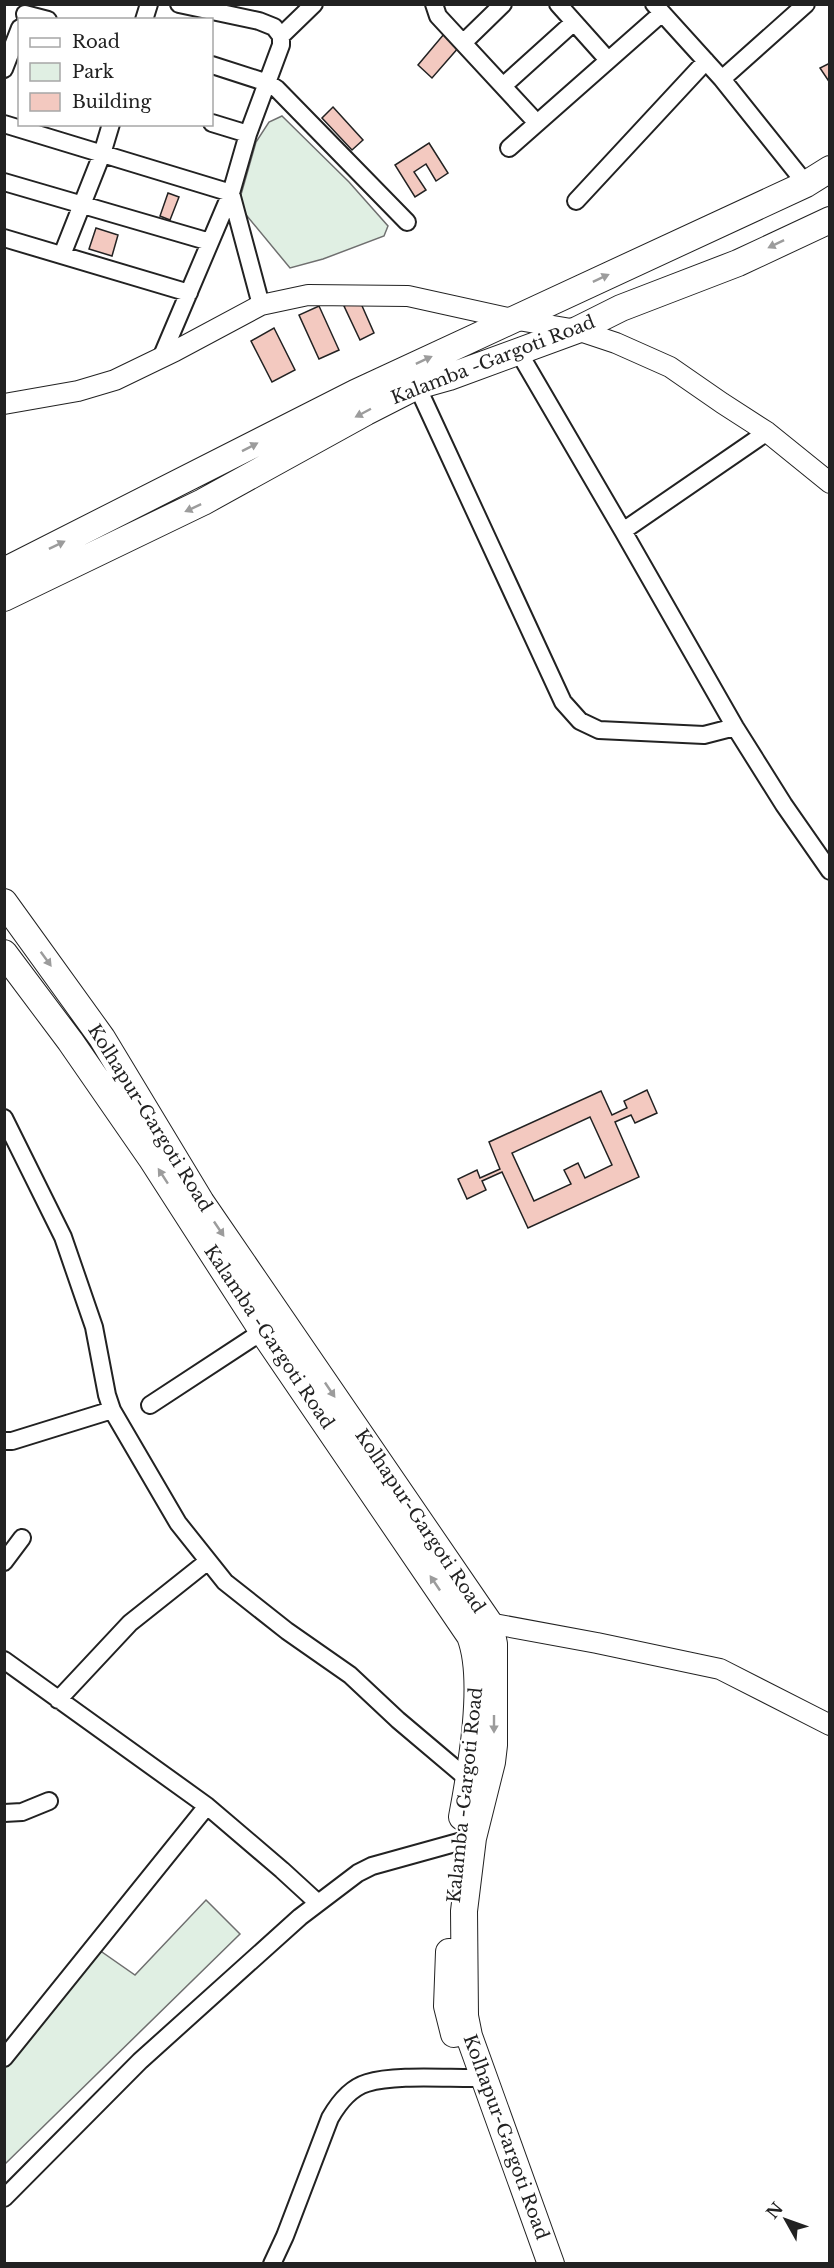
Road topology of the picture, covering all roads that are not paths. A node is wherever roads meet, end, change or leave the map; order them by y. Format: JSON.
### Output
{"nodes":[{"id":1,"x":179,"y":4,"type":"edge"},
{"id":2,"x":314,"y":4,"type":"edge"},
{"id":3,"x":434,"y":4,"type":"edge"},
{"id":4,"x":503,"y":4,"type":"edge"},
{"id":5,"x":558,"y":4,"type":"edge"},
{"id":6,"x":806,"y":4,"type":"edge"},
{"id":7,"x":658,"y":9,"type":"edge"},
{"id":8,"x":574,"y":22,"type":"junction"},
{"id":9,"x":282,"y":36,"type":"junction"},
{"id":10,"x":18,"y":38,"type":"edge"},
{"id":11,"x":463,"y":43,"type":"junction"},
{"id":12,"x":608,"y":60,"type":"junction"},
{"id":13,"x":706,"y":61,"type":"junction"},
{"id":14,"x":11,"y":64,"type":"edge"},
{"id":15,"x":213,"y":65,"type":"edge"},
{"id":16,"x":722,"y":79,"type":"junction"},
{"id":17,"x":268,"y":83,"type":"junction"},
{"id":18,"x":503,"y":86,"type":"junction"},
{"id":19,"x":213,"y":123,"type":"edge"},
{"id":20,"x":537,"y":123,"type":"junction"},
{"id":21,"x":4,"y":124,"type":"edge"},
{"id":22,"x":110,"y":126,"type":"edge"},
{"id":23,"x":248,"y":134,"type":"junction"},
{"id":24,"x":509,"y":148,"type":"dead end"},
{"id":25,"x":102,"y":154,"type":"junction"},
{"id":26,"x":830,"y":169,"type":"edge"},
{"id":27,"x":4,"y":182,"type":"edge"},
{"id":28,"x":806,"y":184,"type":"junction"},
{"id":29,"x":231,"y":193,"type":"junction"},
{"id":30,"x":576,"y":201,"type":"dead end"},
{"id":31,"x":83,"y":205,"type":"junction"},
{"id":32,"x":830,"y":220,"type":"edge"},
{"id":33,"x":407,"y":222,"type":"dead end"},
{"id":34,"x":4,"y":238,"type":"edge"},
{"id":35,"x":210,"y":242,"type":"junction"},
{"id":36,"x":62,"y":255,"type":"junction"},
{"id":37,"x":189,"y":293,"type":"junction"},
{"id":38,"x":261,"y":305,"type":"junction"},
{"id":39,"x":512,"y":319,"type":"junction"},
{"id":40,"x":577,"y":330,"type":"junction"},
{"id":41,"x":518,"y":351,"type":"junction"},
{"id":42,"x":161,"y":358,"type":"junction"},
{"id":43,"x":417,"y":386,"type":"junction"},
{"id":44,"x":4,"y":404,"type":"edge"},
{"id":45,"x":767,"y":432,"type":"junction"},
{"id":46,"x":830,"y":483,"type":"edge"},
{"id":47,"x":623,"y":531,"type":"junction"},
{"id":48,"x":4,"y":571,"type":"edge"},
{"id":49,"x":4,"y":598,"type":"edge"},
{"id":50,"x":735,"y":727,"type":"junction"},
{"id":51,"x":830,"y":871,"type":"edge"},
{"id":52,"x":7,"y":911,"type":"edge"},
{"id":53,"x":4,"y":953,"type":"edge"},
{"id":54,"x":4,"y":1118,"type":"edge"},
{"id":55,"x":272,"y":1325,"type":"junction"},
{"id":56,"x":150,"y":1405,"type":"dead end"},
{"id":57,"x":112,"y":1410,"type":"junction"},
{"id":58,"x":4,"y":1441,"type":"edge"},
{"id":59,"x":22,"y":1538,"type":"dead end"},
{"id":60,"x":208,"y":1561,"type":"junction"},
{"id":61,"x":4,"y":1562,"type":"edge"},
{"id":62,"x":458,"y":1616,"type":"junction"},
{"id":63,"x":490,"y":1624,"type":"junction"},
{"id":64,"x":4,"y":1660,"type":"edge"},
{"id":65,"x":58,"y":1700,"type":"junction"},
{"id":66,"x":830,"y":1725,"type":"edge"},
{"id":67,"x":469,"y":1780,"type":"junction"},
{"id":68,"x":50,"y":1801,"type":"dead end"},
{"id":69,"x":207,"y":1806,"type":"junction"},
{"id":70,"x":5,"y":1814,"type":"edge"},
{"id":71,"x":465,"y":1839,"type":"junction"},
{"id":72,"x":318,"y":1903,"type":"junction"},
{"id":73,"x":4,"y":2058,"type":"edge"},
{"id":74,"x":476,"y":2078,"type":"junction"},
{"id":75,"x":4,"y":2198,"type":"edge"},
{"id":76,"x":272,"y":2264,"type":"edge"},
{"id":77,"x":535,"y":2264,"type":"edge"},
{"id":78,"x":551,"y":2264,"type":"edge"}],
"edges":[{"from":1,"to":9,"type":"street"},
{"from":2,"to":9,"type":"street"},
{"from":3,"to":11,"type":"street"},
{"from":4,"to":11,"type":"street"},
{"from":5,"to":8,"type":"street"},
{"from":6,"to":16,"type":"street"},
{"from":7,"to":12,"type":"street"},
{"from":7,"to":13,"type":"street"},
{"from":8,"to":12,"type":"street"},
{"from":8,"to":18,"type":"street"},
{"from":9,"to":17,"type":"street"},
{"from":10,"to":14,"type":"street"},
{"from":11,"to":18,"type":"street"},
{"from":12,"to":20,"type":"street"},
{"from":13,"to":16,"type":"street"},
{"from":13,"to":30,"type":"street"},
{"from":15,"to":17,"type":"street"},
{"from":16,"to":28,"type":"street"},
{"from":17,"to":23,"type":"street"},
{"from":17,"to":33,"type":"street"},
{"from":18,"to":20,"type":"street"},
{"from":19,"to":23,"type":"street"},
{"from":20,"to":24,"type":"street"},
{"from":21,"to":25,"type":"street"},
{"from":22,"to":25,"type":"street"},
{"from":23,"to":29,"type":"street"},
{"from":25,"to":29,"type":"street"},
{"from":25,"to":31,"type":"street"},
{"from":26,"to":28,"type":"main road"},
{"from":27,"to":31,"type":"street"},
{"from":39,"to":28,"type":"main road","one_way":true},
{"from":29,"to":35,"type":"street"},
{"from":29,"to":38,"type":"street"},
{"from":31,"to":35,"type":"street"},
{"from":31,"to":36,"type":"street"},
{"from":32,"to":40,"type":"main road","name":"Kalamba -Gargoti Road","one_way":true},
{"from":34,"to":36,"type":"street"},
{"from":35,"to":37,"type":"street"},
{"from":36,"to":37,"type":"street"},
{"from":37,"to":42,"type":"street"},
{"from":38,"to":39,"type":"street"},
{"from":38,"to":42,"type":"street"},
{"from":39,"to":40,"type":"street"},
{"from":48,"to":39,"type":"main road","one_way":true},
{"from":40,"to":41,"type":"main road","name":"Kalamba -Gargoti Road"},
{"from":40,"to":45,"type":"street"},
{"from":41,"to":43,"type":"main road","name":"Kalamba -Gargoti Road"},
{"from":41,"to":47,"type":"street"},
{"from":42,"to":44,"type":"street"},
{"from":43,"to":49,"type":"main road","name":"Kalamba -Gargoti Road","one_way":true},
{"from":43,"to":50,"type":"street"},
{"from":45,"to":46,"type":"street"},
{"from":45,"to":47,"type":"street"},
{"from":47,"to":50,"type":"street"},
{"from":50,"to":51,"type":"street"},
{"from":52,"to":55,"type":"main road","name":"Kolhapur-Gargoti Road","one_way":true},
{"from":55,"to":53,"type":"main road","name":"Kalamba -Gargoti Road","one_way":true},
{"from":54,"to":57,"type":"street"},
{"from":55,"to":56,"type":"street"},
{"from":62,"to":55,"type":"main road","name":"Kalamba -Gargoti Road","one_way":true},
{"from":55,"to":63,"type":"main road","name":"Kolhapur-Gargoti Road","one_way":true},
{"from":57,"to":58,"type":"street"},
{"from":57,"to":60,"type":"street"},
{"from":59,"to":61,"type":"street"},
{"from":60,"to":65,"type":"street"},
{"from":60,"to":67,"type":"street"},
{"from":62,"to":63,"type":"street"},
{"from":62,"to":67,"type":"main road","name":"Kalamba -Gargoti Road"},
{"from":63,"to":66,"type":"street"},
{"from":63,"to":71,"type":"main road","name":"Kolhapur-Gargoti Road","one_way":true},
{"from":64,"to":65,"type":"street"},
{"from":65,"to":69,"type":"street"},
{"from":67,"to":71,"type":"main road","name":"Kalamba -Gargoti Road"},
{"from":68,"to":70,"type":"street"},
{"from":69,"to":72,"type":"street"},
{"from":69,"to":73,"type":"street"},
{"from":71,"to":72,"type":"street"},
{"from":71,"to":74,"type":"main road","name":"Kolhapur-Gargoti Road"},
{"from":72,"to":75,"type":"street"},
{"from":74,"to":76,"type":"street"},
{"from":74,"to":77,"type":"main road"},
{"from":74,"to":78,"type":"main road","name":"Kolhapur-Gargoti Road"}]}
